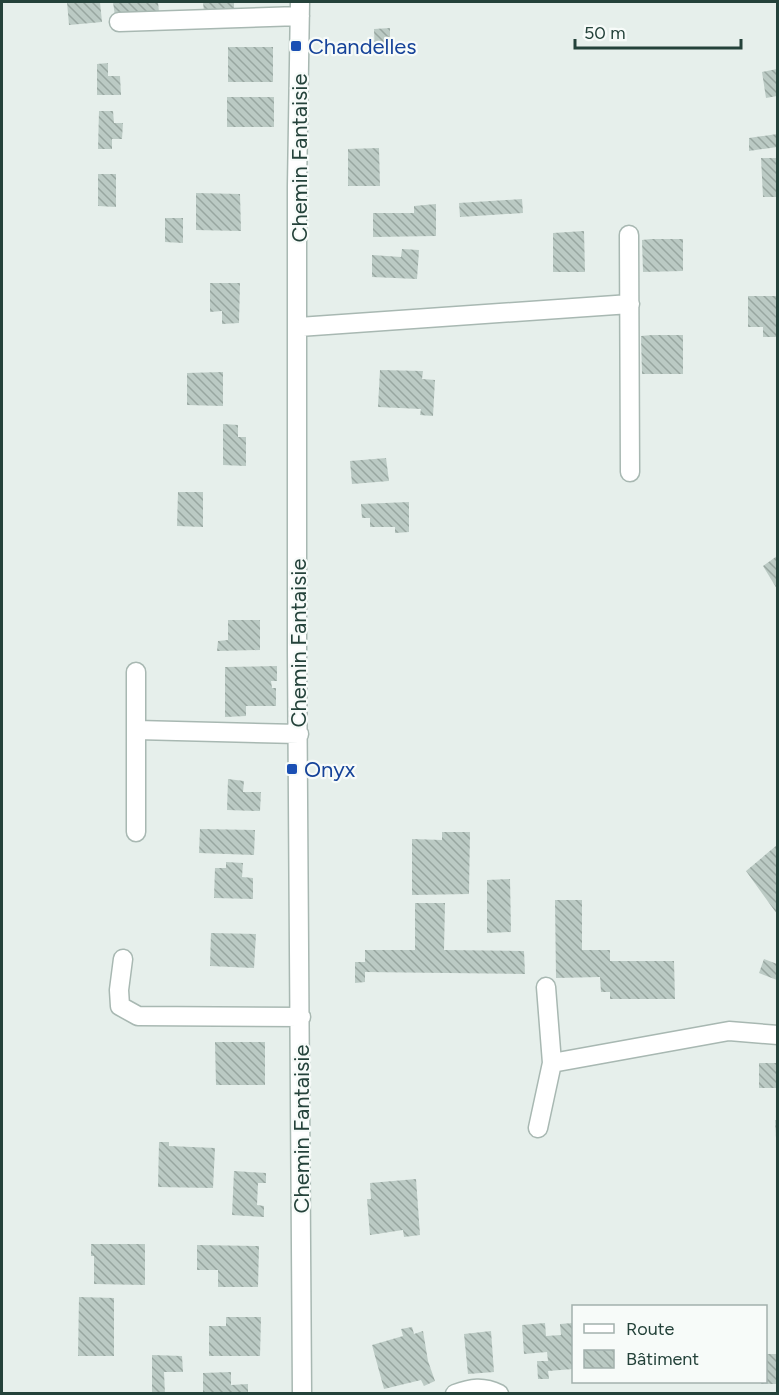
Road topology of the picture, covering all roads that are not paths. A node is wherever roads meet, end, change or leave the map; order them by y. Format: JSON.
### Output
{"nodes":[{"id":1,"x":300,"y":9,"type":"edge"},
{"id":2,"x":119,"y":22,"type":"dead end"},
{"id":3,"x":630,"y":235,"type":"dead end"},
{"id":4,"x":630,"y":304,"type":"junction"},
{"id":5,"x":299,"y":327,"type":"junction"},
{"id":6,"x":630,"y":472,"type":"dead end"},
{"id":7,"x":136,"y":672,"type":"dead end"},
{"id":8,"x":137,"y":730,"type":"junction"},
{"id":9,"x":299,"y":734,"type":"junction"},
{"id":10,"x":136,"y":832,"type":"dead end"},
{"id":11,"x":123,"y":959,"type":"dead end"},
{"id":12,"x":546,"y":987,"type":"dead end"},
{"id":13,"x":301,"y":1017,"type":"junction"},
{"id":14,"x":777,"y":1035,"type":"edge"},
{"id":15,"x":552,"y":1063,"type":"junction"},
{"id":16,"x":538,"y":1128,"type":"dead end"},
{"id":17,"x":302,"y":1394,"type":"edge"},
{"id":18,"x":455,"y":1394,"type":"edge"},
{"id":19,"x":499,"y":1394,"type":"edge"}],
"edges":[{"from":1,"to":2,"type":"street"},
{"from":1,"to":5,"type":"street","name":"Chemin Fantaisie"},
{"from":3,"to":4,"type":"street"},
{"from":4,"to":5,"type":"street"},
{"from":4,"to":6,"type":"street"},
{"from":5,"to":9,"type":"street","name":"Chemin Fantaisie"},
{"from":7,"to":8,"type":"street"},
{"from":8,"to":9,"type":"street"},
{"from":8,"to":10,"type":"street"},
{"from":9,"to":13,"type":"street","name":"Chemin Fantaisie"},
{"from":11,"to":13,"type":"street"},
{"from":12,"to":15,"type":"street"},
{"from":13,"to":17,"type":"street","name":"Chemin Fantaisie"},
{"from":14,"to":15,"type":"street"},
{"from":15,"to":16,"type":"street"},
{"from":18,"to":19,"type":"street"}]}
